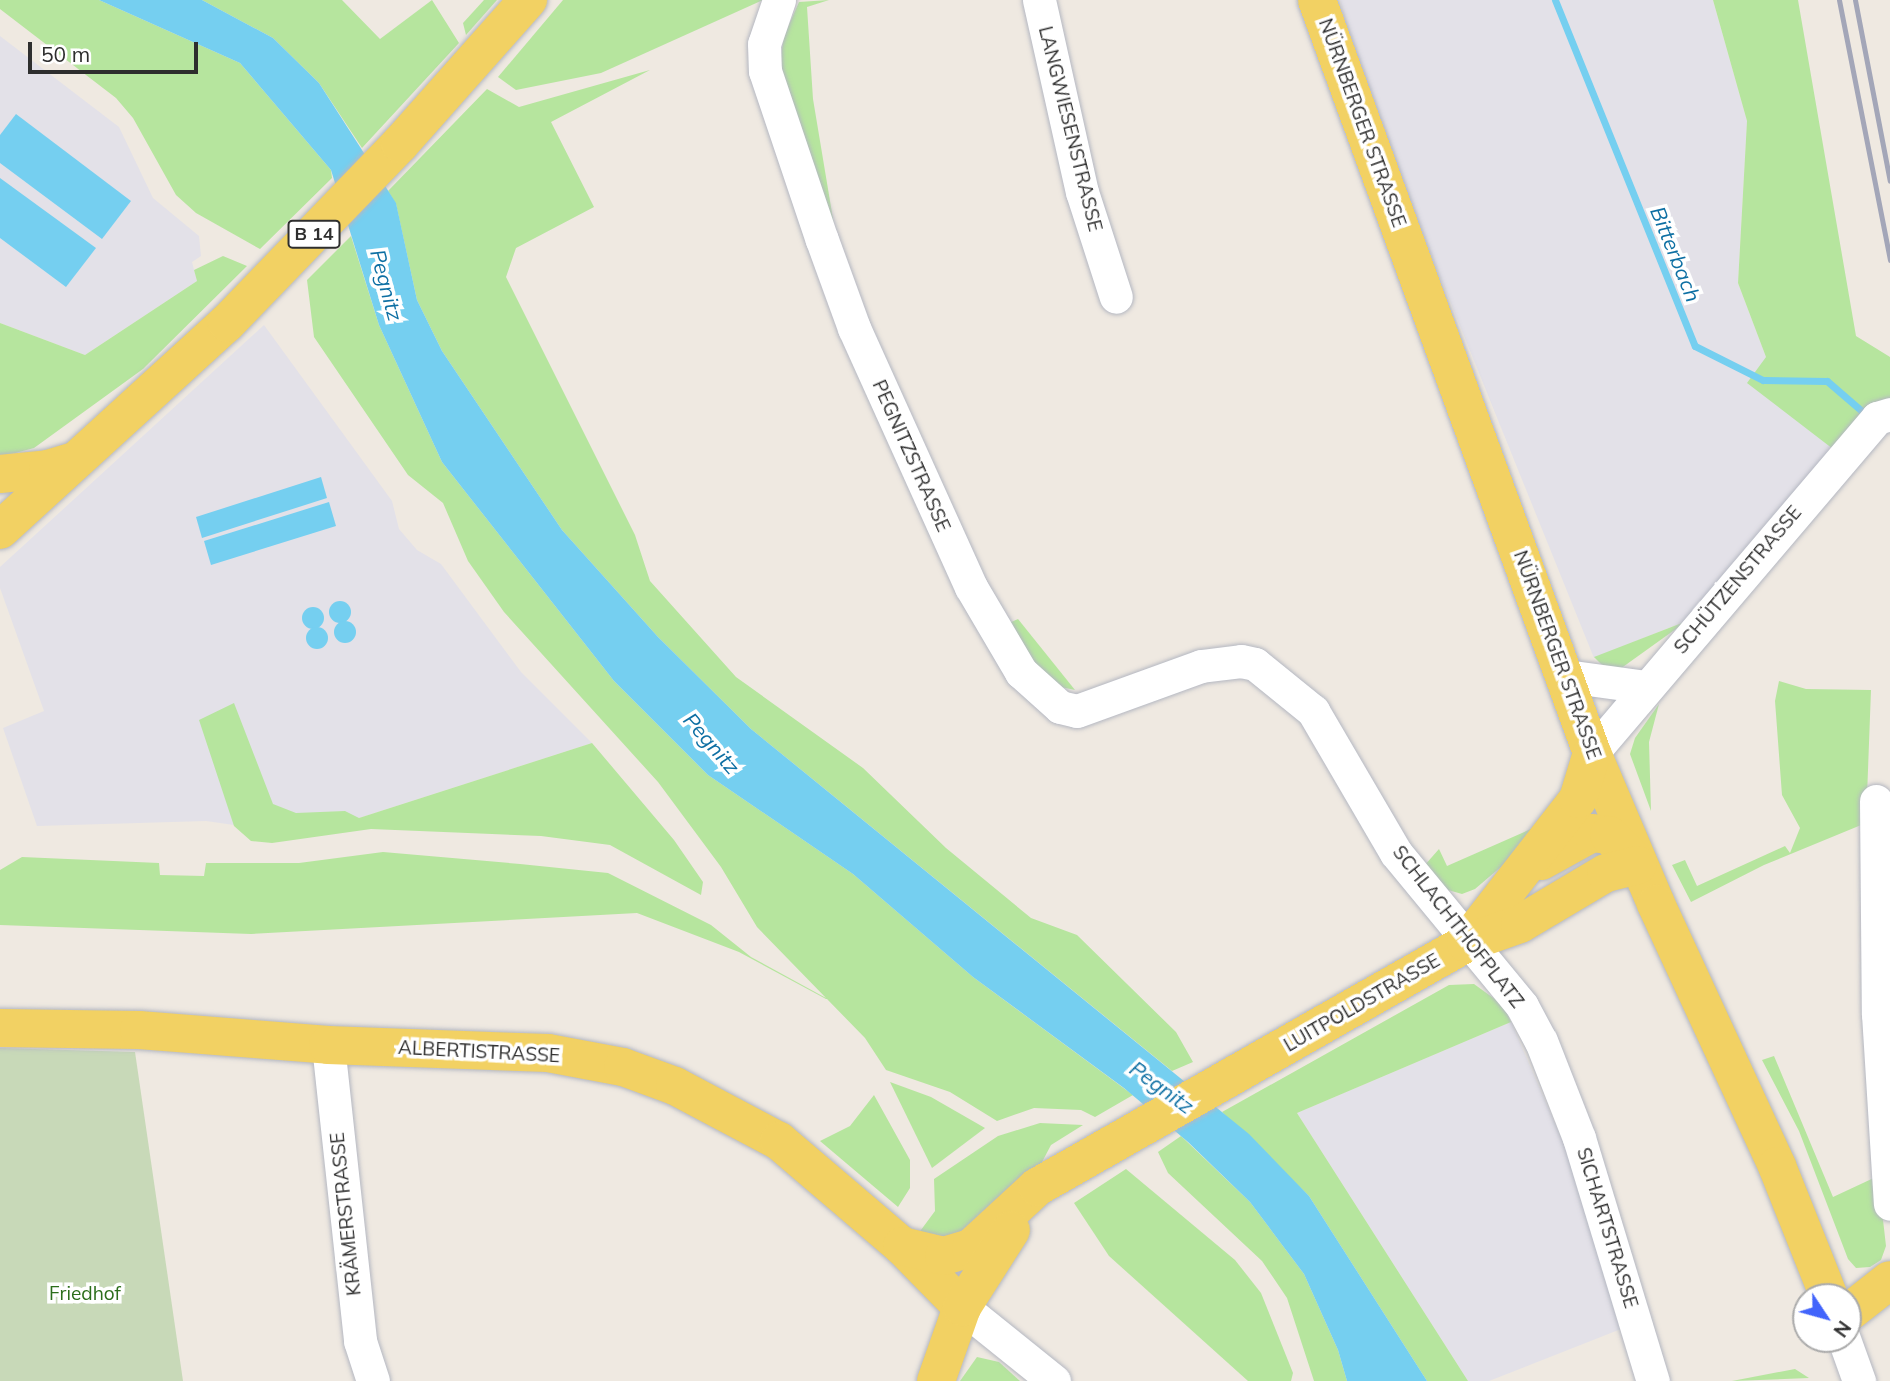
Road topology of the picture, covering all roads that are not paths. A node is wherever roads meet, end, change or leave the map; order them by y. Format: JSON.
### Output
{"nodes":[{"id":1,"x":528,"y":0,"type":"edge"},
{"id":2,"x":779,"y":0,"type":"edge"},
{"id":3,"x":1039,"y":0,"type":"edge"},
{"id":4,"x":1317,"y":0,"type":"edge"},
{"id":5,"x":1116,"y":297,"type":"dead end"},
{"id":6,"x":1890,"y":414,"type":"edge"},
{"id":7,"x":83,"y":458,"type":"junction"},
{"id":8,"x":0,"y":474,"type":"edge"},
{"id":9,"x":0,"y":530,"type":"edge"},
{"id":10,"x":1241,"y":662,"type":"joint"},
{"id":11,"x":1566,"y":676,"type":"junction"},
{"id":12,"x":1646,"y":687,"type":"junction"},
{"id":13,"x":1592,"y":753,"type":"junction"},
{"id":14,"x":1876,"y":801,"type":"dead end"},
{"id":15,"x":1639,"y":865,"type":"junction"},
{"id":16,"x":1522,"y":873,"type":"junction"},
{"id":17,"x":1466,"y":943,"type":"junction"},
{"id":18,"x":0,"y":1028,"type":"edge"},
{"id":19,"x":328,"y":1045,"type":"junction"},
{"id":20,"x":1556,"y":1076,"type":"joint"},
{"id":21,"x":1053,"y":1181,"type":"junction"},
{"id":22,"x":1890,"y":1205,"type":"edge"},
{"id":23,"x":902,"y":1245,"type":"junction"},
{"id":24,"x":1890,"y":1280,"type":"edge"},
{"id":25,"x":1823,"y":1283,"type":"edge"},
{"id":26,"x":1862,"y":1302,"type":"edge"},
{"id":27,"x":962,"y":1307,"type":"junction"},
{"id":28,"x":1849,"y":1353,"type":"edge"},
{"id":29,"x":1048,"y":1379,"type":"edge"},
{"id":30,"x":373,"y":1381,"type":"edge"},
{"id":31,"x":936,"y":1381,"type":"edge"},
{"id":32,"x":1653,"y":1381,"type":"edge"},
{"id":33,"x":1858,"y":1381,"type":"edge"}],
"edges":[{"from":1,"to":7,"type":"main road","number":"B 14"},
{"from":2,"to":10,"type":"street","name":"PEGNITZSTRASSE"},
{"from":3,"to":5,"type":"street","name":"LANGWIESENSTRASSE"},
{"from":4,"to":11,"type":"main road","name":"NÜRNBERGER STRASSE"},
{"from":6,"to":12,"type":"street","name":"SCHÜTZENSTRASSE"},
{"from":7,"to":8,"type":"main road"},
{"from":7,"to":9,"type":"main road","number":"B 14"},
{"from":10,"to":17,"type":"street","name":"SCHLACHTHOFPLATZ"},
{"from":11,"to":12,"type":"street"},
{"from":11,"to":13,"type":"main road","name":"NÜRNBERGER STRASSE"},
{"from":12,"to":13,"type":"street","name":"SCHÜTZENSTRASSE"},
{"from":13,"to":15,"type":"main road","name":"NÜRNBERGER STRASSE"},
{"from":13,"to":16,"type":"main road","name":"LUITPOLDSTRASSE"},
{"from":14,"to":22,"type":"street"},
{"from":15,"to":16,"type":"main road","name":"LUITPOLDSTRASSE"},
{"from":15,"to":17,"type":"main road","name":"LUITPOLDSTRASSE"},
{"from":15,"to":25,"type":"main road","name":"NÜRNBERGER STRASSE"},
{"from":16,"to":17,"type":"main road","name":"LUITPOLDSTRASSE"},
{"from":17,"to":20,"type":"street","name":"SCHLACHTHOFPLATZ"},
{"from":17,"to":21,"type":"main road","name":"LUITPOLDSTRASSE"},
{"from":18,"to":19,"type":"main road","name":"ALBERTISTRASSE"},
{"from":19,"to":23,"type":"main road","name":"ALBERTISTRASSE"},
{"from":19,"to":30,"type":"street","name":"KRÄMERSTRASSE"},
{"from":20,"to":32,"type":"street","name":"SICHARTSTRASSE"},
{"from":21,"to":23,"type":"main road","name":"ALBERTISTRASSE"},
{"from":21,"to":27,"type":"main road"},
{"from":23,"to":27,"type":"main road","name":"ALBERTISTRASSE"},
{"from":24,"to":26,"type":"main road"},
{"from":27,"to":29,"type":"street"},
{"from":27,"to":31,"type":"main road"},
{"from":28,"to":33,"type":"street"}]}
